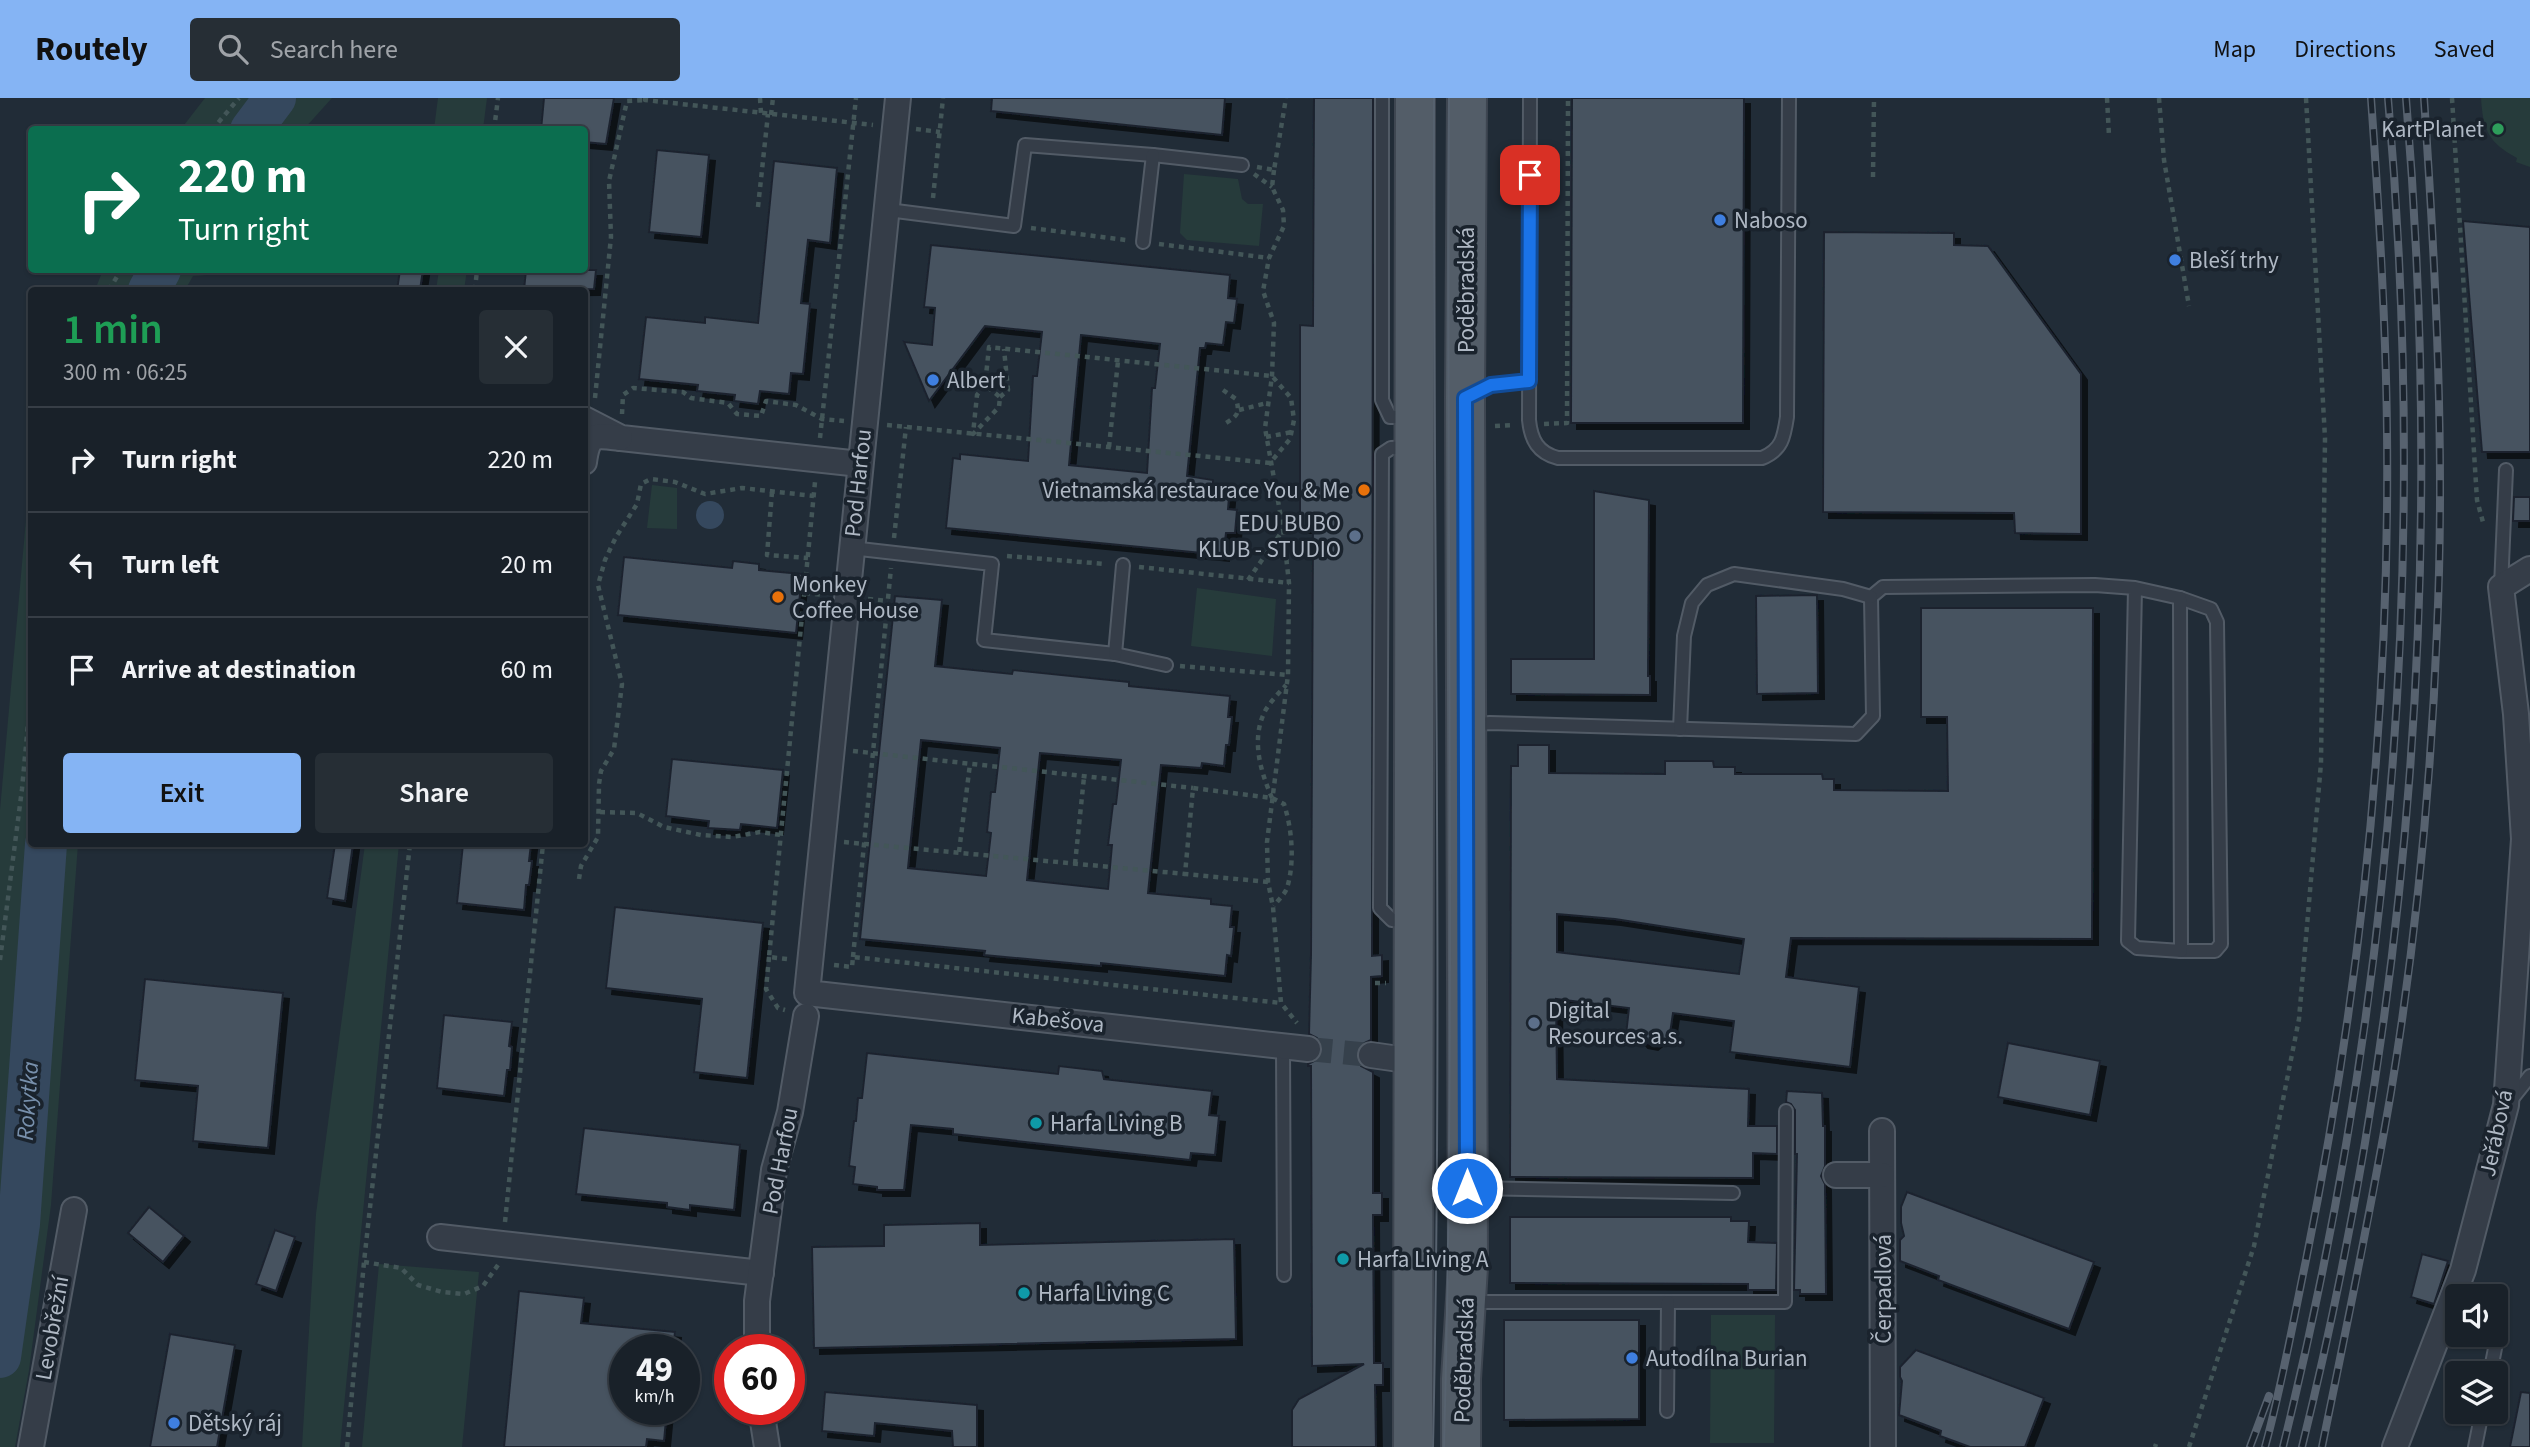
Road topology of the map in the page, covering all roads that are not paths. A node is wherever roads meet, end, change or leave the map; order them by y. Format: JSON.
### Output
{"nodes":[{"id":1,"x":898,"y":98,"type":"edge"},
{"id":2,"x":1382,"y":98,"type":"edge"},
{"id":3,"x":1415,"y":98,"type":"edge"},
{"id":4,"x":1467,"y":98,"type":"edge"},
{"id":5,"x":1530,"y":98,"type":"edge"},
{"id":6,"x":1789,"y":98,"type":"edge"},
{"id":7,"x":1153,"y":155,"type":"junction"},
{"id":8,"x":1242,"y":165,"type":"road end"},
{"id":9,"x":888,"y":210,"type":"junction"},
{"id":10,"x":1143,"y":242,"type":"dead end"},
{"id":11,"x":1529,"y":381,"type":"junction"},
{"id":12,"x":1465,"y":398,"type":"junction"},
{"id":13,"x":589,"y":421,"type":"edge"},
{"id":14,"x":1414,"y":432,"type":"junction"},
{"id":15,"x":621,"y":438,"type":"junction"},
{"id":16,"x":588,"y":443,"type":"edge"},
{"id":17,"x":860,"y":464,"type":"junction"},
{"id":18,"x":2506,"y":470,"type":"dead end"},
{"id":19,"x":851,"y":548,"type":"junction"},
{"id":20,"x":1123,"y":565,"type":"dead end"},
{"id":21,"x":2530,"y":569,"type":"edge"},
{"id":22,"x":2501,"y":587,"type":"junction"},
{"id":23,"x":2135,"y":588,"type":"junction"},
{"id":24,"x":1871,"y":597,"type":"junction"},
{"id":25,"x":2180,"y":598,"type":"junction"},
{"id":26,"x":1115,"y":654,"type":"junction"},
{"id":27,"x":1166,"y":665,"type":"road end"},
{"id":28,"x":1466,"y":725,"type":"junction"},
{"id":29,"x":1680,"y":729,"type":"junction"},
{"id":30,"x":2181,"y":951,"type":"junction"},
{"id":31,"x":807,"y":1004,"type":"junction"},
{"id":32,"x":1297,"y":1047,"type":"joint"},
{"id":33,"x":1371,"y":1055,"type":"tunnel mouth"},
{"id":34,"x":1413,"y":1061,"type":"junction"},
{"id":35,"x":2530,"y":1076,"type":"edge"},
{"id":36,"x":2506,"y":1105,"type":"junction"},
{"id":37,"x":1786,"y":1111,"type":"dead end"},
{"id":38,"x":1882,"y":1131,"type":"dead end"},
{"id":39,"x":1836,"y":1175,"type":"dead end"},
{"id":40,"x":1882,"y":1175,"type":"junction"},
{"id":41,"x":1467,"y":1188,"type":"junction"},
{"id":42,"x":1733,"y":1193,"type":"dead end"},
{"id":43,"x":74,"y":1209,"type":"dead end"},
{"id":44,"x":440,"y":1237,"type":"dead end"},
{"id":45,"x":761,"y":1273,"type":"junction"},
{"id":46,"x":1284,"y":1275,"type":"dead end"},
{"id":47,"x":1466,"y":1302,"type":"junction"},
{"id":48,"x":1668,"y":1302,"type":"junction"},
{"id":49,"x":757,"y":1334,"type":"edge"},
{"id":50,"x":1667,"y":1411,"type":"dead end"},
{"id":51,"x":2480,"y":1424,"type":"edge"},
{"id":52,"x":764,"y":1425,"type":"edge"},
{"id":53,"x":31,"y":1447,"type":"edge"},
{"id":54,"x":767,"y":1447,"type":"edge"},
{"id":55,"x":1413,"y":1447,"type":"edge"},
{"id":56,"x":1461,"y":1447,"type":"edge"},
{"id":57,"x":1884,"y":1447,"type":"edge"},
{"id":58,"x":2395,"y":1447,"type":"edge"},
{"id":59,"x":2475,"y":1447,"type":"edge"}],
"edges":[{"from":1,"to":9,"type":"street","name":"Pod Harfou"},
{"from":2,"to":14,"type":"lane"},
{"from":3,"to":14,"type":"main road"},
{"from":4,"to":12,"type":"main road","name":"Poděbradská"},
{"from":5,"to":11,"type":"lane"},
{"from":6,"to":11,"type":"lane"},
{"from":7,"to":8,"type":"lane"},
{"from":7,"to":9,"type":"lane"},
{"from":7,"to":10,"type":"lane"},
{"from":9,"to":17,"type":"street","name":"Pod Harfou"},
{"from":11,"to":12,"type":"lane"},
{"from":12,"to":28,"type":"main road","name":"Poděbradská"},
{"from":13,"to":15,"type":"street"},
{"from":14,"to":34,"type":"main road"},
{"from":15,"to":16,"type":"street"},
{"from":15,"to":17,"type":"street"},
{"from":17,"to":19,"type":"street","name":"Pod Harfou"},
{"from":18,"to":22,"type":"lane"},
{"from":19,"to":26,"type":"lane"},
{"from":19,"to":31,"type":"street","name":"Pod Harfou"},
{"from":20,"to":26,"type":"lane"},
{"from":21,"to":22,"type":"street"},
{"from":22,"to":36,"type":"street","name":"Jeřábová"},
{"from":23,"to":24,"type":"lane"},
{"from":23,"to":25,"type":"lane"},
{"from":23,"to":30,"type":"lane"},
{"from":24,"to":29,"type":"lane"},
{"from":24,"to":29,"type":"lane"},
{"from":25,"to":30,"type":"lane"},
{"from":25,"to":30,"type":"lane"},
{"from":26,"to":27,"type":"lane"},
{"from":28,"to":29,"type":"lane"},
{"from":28,"to":41,"type":"main road","name":"Poděbradská"},
{"from":31,"to":32,"type":"street","name":"Kabešova"},
{"from":31,"to":45,"type":"street","name":"Pod Harfou"},
{"from":32,"to":46,"type":"lane"},
{"from":33,"to":34,"type":"street"},
{"from":34,"to":55,"type":"main road"},
{"from":35,"to":36,"type":"lane"},
{"from":36,"to":58,"type":"street","name":"Jeřábová"},
{"from":37,"to":48,"type":"lane"},
{"from":38,"to":40,"type":"street","name":"Čerpadlová"},
{"from":39,"to":40,"type":"street"},
{"from":40,"to":57,"type":"street","name":"Čerpadlová"},
{"from":41,"to":42,"type":"lane"},
{"from":41,"to":47,"type":"main road","name":"Poděbradská"},
{"from":43,"to":53,"type":"street","name":"Levobřežní"},
{"from":44,"to":45,"type":"street"},
{"from":45,"to":49,"type":"street","name":"Pod Harfou"},
{"from":47,"to":48,"type":"lane"},
{"from":47,"to":56,"type":"main road","name":"Poděbradská"},
{"from":48,"to":50,"type":"lane"},
{"from":51,"to":59,"type":"lane"},
{"from":52,"to":54,"type":"street"}]}
